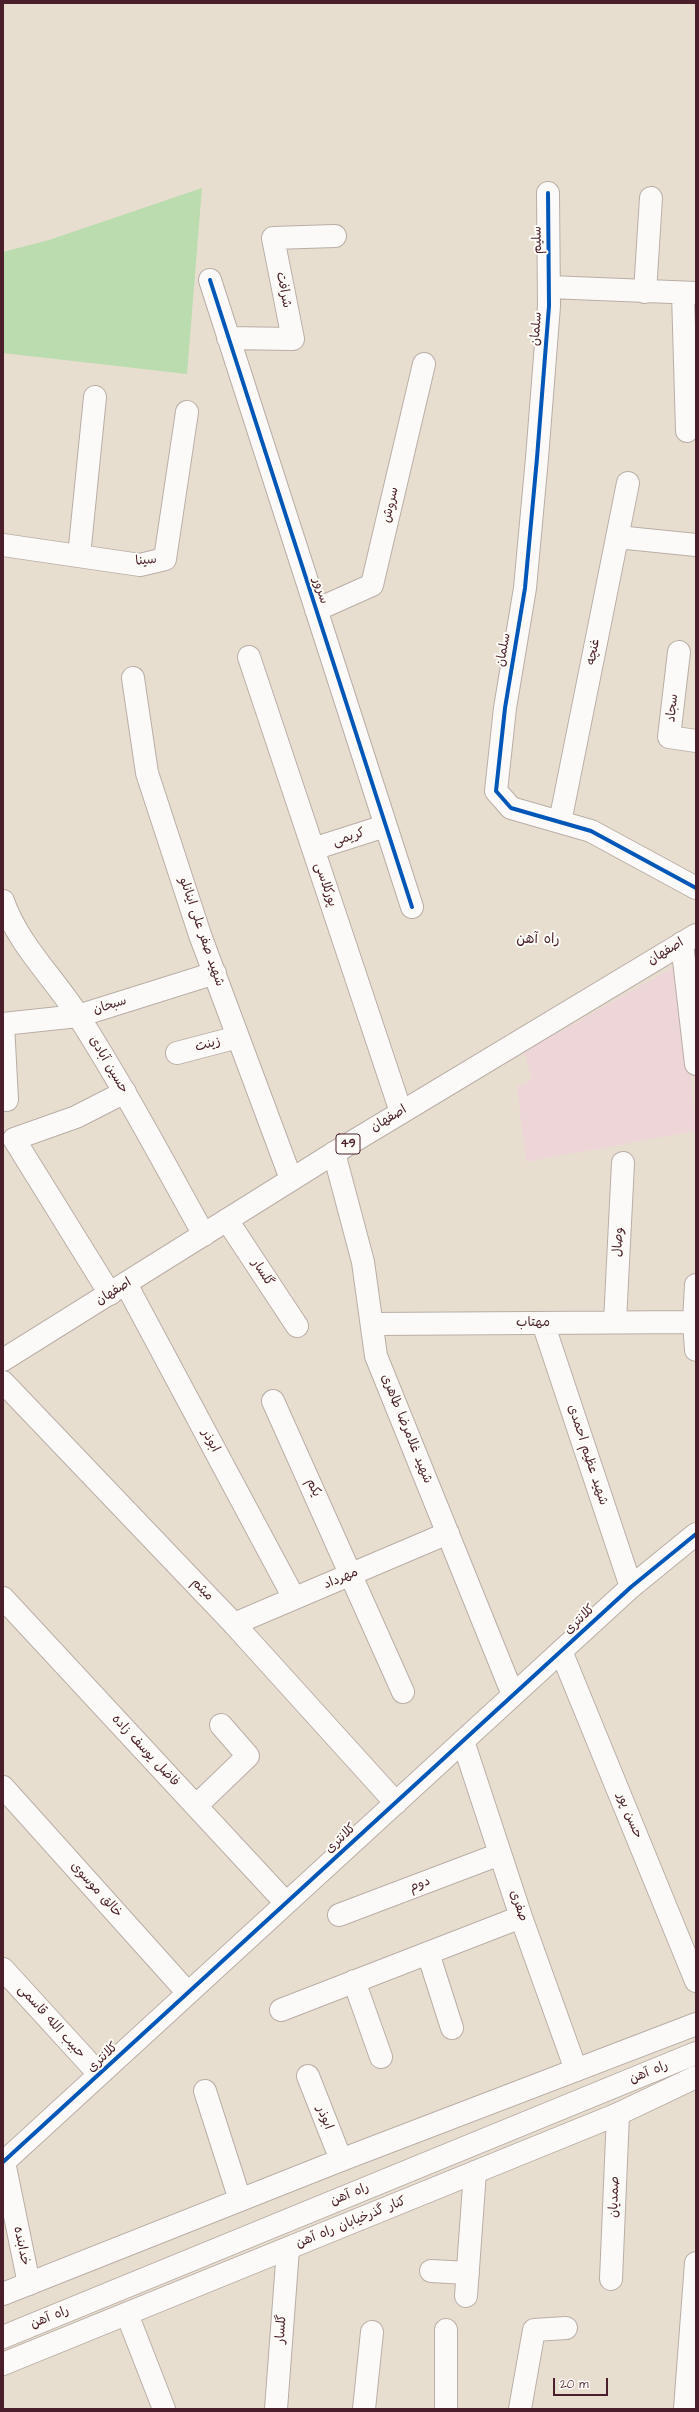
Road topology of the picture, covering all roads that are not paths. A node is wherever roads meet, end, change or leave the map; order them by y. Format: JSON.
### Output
{"nodes":[{"id":1,"x":548,"y":193,"type":"dead end"},
{"id":2,"x":651,"y":198,"type":"dead end"},
{"id":3,"x":335,"y":236,"type":"dead end"},
{"id":4,"x":210,"y":280,"type":"dead end"},
{"id":5,"x":549,"y":287,"type":"junction"},
{"id":6,"x":645,"y":292,"type":"junction"},
{"id":7,"x":690,"y":293,"type":"edge"},
{"id":8,"x":228,"y":338,"type":"junction"},
{"id":9,"x":424,"y":364,"type":"dead end"},
{"id":10,"x":95,"y":397,"type":"dead end"},
{"id":11,"x":187,"y":412,"type":"dead end"},
{"id":12,"x":687,"y":431,"type":"dead end"},
{"id":13,"x":628,"y":483,"type":"dead end"},
{"id":14,"x":617,"y":537,"type":"junction"},
{"id":15,"x":3,"y":545,"type":"edge"},
{"id":16,"x":696,"y":545,"type":"edge"},
{"id":17,"x":80,"y":556,"type":"junction"},
{"id":18,"x":316,"y":610,"type":"junction"},
{"id":19,"x":679,"y":652,"type":"dead end"},
{"id":20,"x":249,"y":657,"type":"dead end"},
{"id":21,"x":133,"y":678,"type":"dead end"},
{"id":22,"x":696,"y":741,"type":"edge"},
{"id":23,"x":560,"y":822,"type":"junction"},
{"id":24,"x":385,"y":826,"type":"junction"},
{"id":25,"x":313,"y":849,"type":"junction"},
{"id":26,"x":696,"y":888,"type":"edge"},
{"id":27,"x":3,"y":901,"type":"edge"},
{"id":28,"x":412,"y":907,"type":"dead end"},
{"id":29,"x":689,"y":939,"type":"edge"},
{"id":30,"x":215,"y":973,"type":"junction"},
{"id":31,"x":78,"y":1016,"type":"junction"},
{"id":32,"x":3,"y":1024,"type":"edge"},
{"id":33,"x":238,"y":1037,"type":"junction"},
{"id":34,"x":177,"y":1053,"type":"dead end"},
{"id":35,"x":696,"y":1064,"type":"edge"},
{"id":36,"x":125,"y":1092,"type":"junction"},
{"id":37,"x":7,"y":1100,"type":"dead end"},
{"id":38,"x":401,"y":1112,"type":"junction"},
{"id":39,"x":334,"y":1152,"type":"junction"},
{"id":40,"x":623,"y":1163,"type":"dead end"},
{"id":41,"x":291,"y":1179,"type":"junction"},
{"id":42,"x":227,"y":1220,"type":"junction"},
{"id":43,"x":204,"y":1235,"type":"junction"},
{"id":44,"x":696,"y":1284,"type":"edge"},
{"id":45,"x":118,"y":1289,"type":"junction"},
{"id":46,"x":615,"y":1322,"type":"junction"},
{"id":47,"x":694,"y":1322,"type":"junction"},
{"id":48,"x":543,"y":1323,"type":"junction"},
{"id":49,"x":372,"y":1324,"type":"junction"},
{"id":50,"x":297,"y":1326,"type":"dead end"},
{"id":51,"x":696,"y":1350,"type":"edge"},
{"id":52,"x":3,"y":1360,"type":"edge"},
{"id":53,"x":3,"y":1382,"type":"edge"},
{"id":54,"x":273,"y":1401,"type":"dead end"},
{"id":55,"x":448,"y":1533,"type":"junction"},
{"id":56,"x":696,"y":1534,"type":"edge"},
{"id":57,"x":352,"y":1574,"type":"junction"},
{"id":58,"x":631,"y":1587,"type":"junction"},
{"id":59,"x":3,"y":1598,"type":"edge"},
{"id":60,"x":294,"y":1598,"type":"junction"},
{"id":61,"x":234,"y":1624,"type":"junction"},
{"id":62,"x":561,"y":1651,"type":"junction"},
{"id":63,"x":404,"y":1692,"type":"dead end"},
{"id":64,"x":513,"y":1695,"type":"junction"},
{"id":65,"x":221,"y":1725,"type":"dead end"},
{"id":66,"x":463,"y":1741,"type":"junction"},
{"id":67,"x":3,"y":1787,"type":"edge"},
{"id":68,"x":396,"y":1803,"type":"junction"},
{"id":69,"x":196,"y":1806,"type":"junction"},
{"id":70,"x":500,"y":1854,"type":"junction"},
{"id":71,"x":286,"y":1903,"type":"junction"},
{"id":72,"x":339,"y":1915,"type":"dead end"},
{"id":73,"x":521,"y":1917,"type":"junction"},
{"id":74,"x":428,"y":1953,"type":"junction"},
{"id":75,"x":3,"y":1969,"type":"edge"},
{"id":76,"x":696,"y":1981,"type":"edge"},
{"id":77,"x":354,"y":1982,"type":"junction"},
{"id":78,"x":188,"y":1993,"type":"junction"},
{"id":79,"x":281,"y":2010,"type":"dead end"},
{"id":80,"x":696,"y":2024,"type":"edge"},
{"id":81,"x":452,"y":2028,"type":"dead end"},
{"id":82,"x":696,"y":2053,"type":"edge"},
{"id":83,"x":381,"y":2057,"type":"dead end"},
{"id":84,"x":576,"y":2070,"type":"junction"},
{"id":85,"x":99,"y":2074,"type":"junction"},
{"id":86,"x":308,"y":2076,"type":"dead end"},
{"id":87,"x":696,"y":2077,"type":"edge"},
{"id":88,"x":205,"y":2091,"type":"dead end"},
{"id":89,"x":618,"y":2114,"type":"junction"},
{"id":90,"x":341,"y":2160,"type":"junction"},
{"id":91,"x":3,"y":2162,"type":"edge"},
{"id":92,"x":475,"y":2172,"type":"junction"},
{"id":93,"x":240,"y":2200,"type":"junction"},
{"id":94,"x":288,"y":2249,"type":"junction"},
{"id":95,"x":696,"y":2263,"type":"edge"},
{"id":96,"x":431,"y":2271,"type":"dead end"},
{"id":97,"x":468,"y":2273,"type":"junction"},
{"id":98,"x":611,"y":2279,"type":"dead end"},
{"id":99,"x":29,"y":2284,"type":"junction"},
{"id":100,"x":3,"y":2294,"type":"edge"},
{"id":101,"x":466,"y":2296,"type":"dead end"},
{"id":102,"x":127,"y":2314,"type":"junction"},
{"id":103,"x":566,"y":2328,"type":"dead end"},
{"id":104,"x":446,"y":2330,"type":"dead end"},
{"id":105,"x":372,"y":2332,"type":"dead end"},
{"id":106,"x":3,"y":2336,"type":"edge"},
{"id":107,"x":3,"y":2364,"type":"edge"},
{"id":108,"x":164,"y":2409,"type":"edge"},
{"id":109,"x":276,"y":2409,"type":"edge"},
{"id":110,"x":364,"y":2409,"type":"edge"},
{"id":111,"x":446,"y":2409,"type":"edge"},
{"id":112,"x":520,"y":2409,"type":"edge"},
{"id":113,"x":685,"y":2409,"type":"edge"}],
"edges":[{"from":1,"to":5,"type":"street","name":"سلیم"},
{"from":2,"to":6,"type":"street"},
{"from":3,"to":8,"type":"street","name":"شرافت"},
{"from":4,"to":8,"type":"street","name":"سرور"},
{"from":5,"to":6,"type":"street"},
{"from":5,"to":23,"type":"street","name":"سلمان"},
{"from":6,"to":7,"type":"street"},
{"from":7,"to":12,"type":"street"},
{"from":8,"to":18,"type":"street","name":"سرور"},
{"from":9,"to":18,"type":"street","name":"سروش"},
{"from":10,"to":17,"type":"street"},
{"from":11,"to":17,"type":"street","name":"سینا"},
{"from":13,"to":14,"type":"street","name":"غنچه"},
{"from":14,"to":16,"type":"street"},
{"from":14,"to":23,"type":"street","name":"غنچه"},
{"from":15,"to":17,"type":"street","name":"سینا"},
{"from":18,"to":24,"type":"street","name":"سرور"},
{"from":19,"to":22,"type":"street","name":"سجاد"},
{"from":20,"to":25,"type":"street","name":"پورکلاسی"},
{"from":21,"to":30,"type":"street","name":"شهید صفر علی اینانلو"},
{"from":23,"to":26,"type":"street","name":"سلمان"},
{"from":24,"to":25,"type":"street","name":"کریمی"},
{"from":24,"to":28,"type":"street","name":"سرور"},
{"from":25,"to":38,"type":"street","name":"پورکلاسی"},
{"from":27,"to":31,"type":"street","name":"حسین آبادی"},
{"from":29,"to":35,"type":"street"},
{"from":29,"to":38,"type":"street","name":"اصفهان","number":"49"},
{"from":30,"to":31,"type":"street","name":"سبحان"},
{"from":30,"to":33,"type":"street","name":"شهید صفر علی اینانلو"},
{"from":31,"to":32,"type":"street","name":"سبحان"},
{"from":31,"to":36,"type":"street","name":"حسین آبادی"},
{"from":32,"to":37,"type":"street"},
{"from":33,"to":34,"type":"street","name":"زینت"},
{"from":33,"to":41,"type":"street","name":"شهید صفر علی اینانلو"},
{"from":36,"to":43,"type":"street","name":"حسین آبادی"},
{"from":36,"to":45,"type":"street","name":"ابوذر"},
{"from":38,"to":39,"type":"street","name":"اصفهان","number":"49"},
{"from":39,"to":41,"type":"street","name":"اصفهان","number":"49"},
{"from":39,"to":49,"type":"street","name":"شهید غلامرضا طاهری"},
{"from":40,"to":46,"type":"street","name":"وصال"},
{"from":41,"to":42,"type":"street","name":"اصفهان","number":"49"},
{"from":42,"to":43,"type":"street","name":"اصفهان","number":"49"},
{"from":42,"to":50,"type":"street","name":"گلسار"},
{"from":43,"to":45,"type":"street","name":"اصفهان","number":"49"},
{"from":44,"to":47,"type":"street"},
{"from":45,"to":52,"type":"street","name":"اصفهان","number":"49"},
{"from":45,"to":60,"type":"street","name":"ابوذر"},
{"from":46,"to":47,"type":"street","name":"مهتاب"},
{"from":46,"to":48,"type":"street","name":"مهتاب"},
{"from":47,"to":51,"type":"street"},
{"from":48,"to":49,"type":"street","name":"مهتاب"},
{"from":48,"to":58,"type":"street","name":"شهید عظیم احمدی"},
{"from":49,"to":55,"type":"street","name":"شهید غلامرضا طاهری"},
{"from":53,"to":61,"type":"street","name":"میثم"},
{"from":54,"to":57,"type":"street","name":"یکم"},
{"from":55,"to":57,"type":"street","name":"مهرداد"},
{"from":55,"to":64,"type":"street","name":"شهید غلامرضا طاهری"},
{"from":56,"to":58,"type":"street","name":"کلانتری"},
{"from":57,"to":60,"type":"street","name":"مهرداد"},
{"from":57,"to":63,"type":"street"},
{"from":58,"to":62,"type":"street","name":"کلانتری"},
{"from":59,"to":69,"type":"street","name":"فاضل یوسف زاده"},
{"from":60,"to":61,"type":"street","name":"مهرداد"},
{"from":61,"to":68,"type":"street","name":"میثم"},
{"from":62,"to":64,"type":"street","name":"کلانتری"},
{"from":62,"to":76,"type":"street","name":"حسن پور"},
{"from":64,"to":66,"type":"street","name":"کلانتری"},
{"from":65,"to":69,"type":"street"},
{"from":66,"to":68,"type":"street","name":"کلانتری"},
{"from":66,"to":70,"type":"street","name":"صفری"},
{"from":67,"to":78,"type":"street","name":"خالق موسوی"},
{"from":68,"to":71,"type":"street","name":"کلانتری"},
{"from":69,"to":71,"type":"street","name":"فاضل یوسف زاده"},
{"from":70,"to":72,"type":"street","name":"دوم"},
{"from":70,"to":73,"type":"street","name":"صفری"},
{"from":71,"to":78,"type":"street","name":"کلانتری"},
{"from":73,"to":74,"type":"street"},
{"from":73,"to":84,"type":"street","name":"صفری"},
{"from":74,"to":77,"type":"street"},
{"from":74,"to":81,"type":"street"},
{"from":75,"to":85,"type":"street","name":"حبیب الله قاسمی"},
{"from":77,"to":79,"type":"street"},
{"from":77,"to":83,"type":"street"},
{"from":78,"to":85,"type":"street","name":"کلانتری"},
{"from":80,"to":84,"type":"street"},
{"from":82,"to":106,"type":"street","name":"راه آهن"},
{"from":84,"to":90,"type":"street"},
{"from":85,"to":91,"type":"street","name":"کلانتری"},
{"from":86,"to":90,"type":"street","name":"ابوذر"},
{"from":87,"to":89,"type":"street","name":"کنار گذرخیابان راه آهن"},
{"from":88,"to":93,"type":"street"},
{"from":89,"to":92,"type":"street","name":"کنار گذرخیابان راه آهن"},
{"from":89,"to":98,"type":"street","name":"صمدیان"},
{"from":90,"to":93,"type":"street"},
{"from":91,"to":99,"type":"street","name":"خدابنده"},
{"from":92,"to":94,"type":"street","name":"کنار گذرخیابان راه آهن"},
{"from":92,"to":97,"type":"street"},
{"from":93,"to":99,"type":"street"},
{"from":94,"to":102,"type":"street","name":"کنار گذرخیابان راه آهن"},
{"from":94,"to":109,"type":"street","name":"گلسار"},
{"from":95,"to":113,"type":"street"},
{"from":96,"to":97,"type":"street"},
{"from":97,"to":101,"type":"street"},
{"from":99,"to":100,"type":"street"},
{"from":102,"to":107,"type":"street","name":"کنار گذرخیابان راه آهن"},
{"from":102,"to":108,"type":"street"},
{"from":103,"to":112,"type":"street"},
{"from":104,"to":111,"type":"street"},
{"from":105,"to":110,"type":"street"}]}
